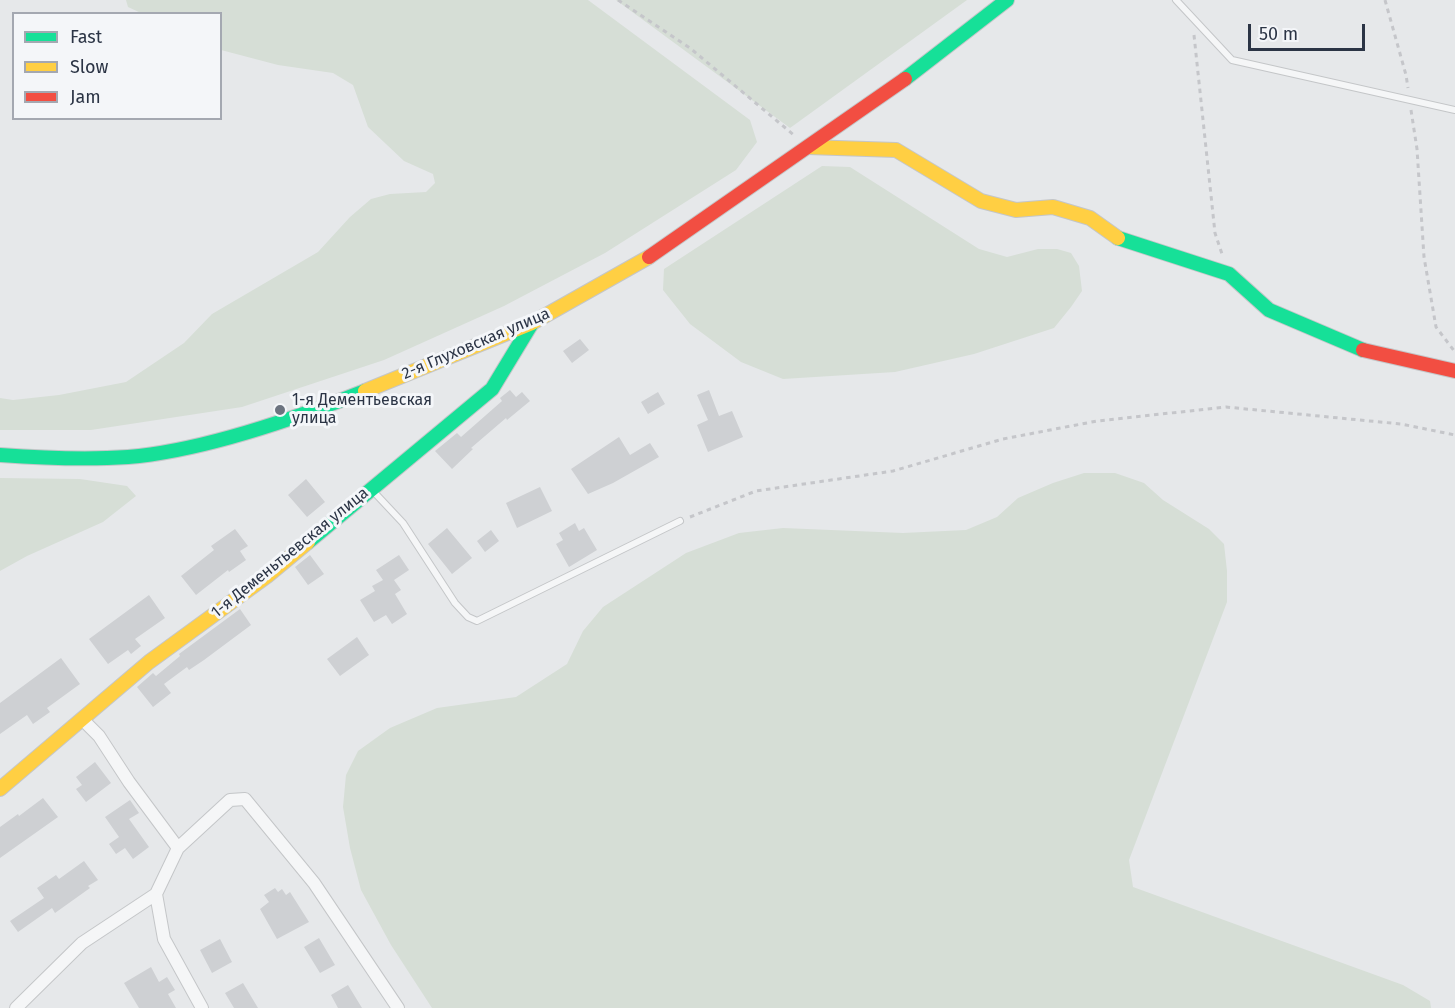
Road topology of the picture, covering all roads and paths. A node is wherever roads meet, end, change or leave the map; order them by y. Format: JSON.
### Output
{"nodes":[{"id":1,"x":618,"y":0,"type":"edge"},
{"id":2,"x":1007,"y":0,"type":"edge"},
{"id":3,"x":1176,"y":0,"type":"edge"},
{"id":4,"x":1385,"y":0,"type":"edge"},
{"id":5,"x":1193,"y":18,"type":"junction"},
{"id":6,"x":1410,"y":99,"type":"junction"},
{"id":7,"x":1455,"y":110,"type":"edge"},
{"id":8,"x":808,"y":147,"type":"junction"},
{"id":9,"x":1229,"y":274,"type":"junction"},
{"id":10,"x":532,"y":323,"type":"junction"},
{"id":11,"x":1455,"y":352,"type":"edge"},
{"id":12,"x":1455,"y":371,"type":"edge"},
{"id":13,"x":1455,"y":435,"type":"edge"},
{"id":14,"x":0,"y":455,"type":"edge"},
{"id":15,"x":371,"y":488,"type":"junction"},
{"id":16,"x":680,"y":520,"type":"joint"},
{"id":17,"x":83,"y":720,"type":"junction"},
{"id":18,"x":0,"y":789,"type":"edge"},
{"id":19,"x":178,"y":848,"type":"junction"},
{"id":20,"x":156,"y":894,"type":"junction"},
{"id":21,"x":16,"y":1008,"type":"edge"},
{"id":22,"x":202,"y":1008,"type":"edge"},
{"id":23,"x":398,"y":1008,"type":"edge"}],
"edges":[{"from":1,"to":8,"type":"path"},
{"from":2,"to":8,"type":"main road","name":"2-я Глуховская улица"},
{"from":3,"to":5,"type":"lane"},
{"from":4,"to":6,"type":"path"},
{"from":5,"to":6,"type":"lane"},
{"from":5,"to":9,"type":"path"},
{"from":6,"to":7,"type":"lane"},
{"from":6,"to":11,"type":"path"},
{"from":8,"to":9,"type":"main road"},
{"from":8,"to":10,"type":"main road","name":"2-я Глуховская улица"},
{"from":9,"to":12,"type":"main road"},
{"from":10,"to":14,"type":"main road","name":"2-я Глуховская улица"},
{"from":10,"to":15,"type":"main road","name":"1-я Деменьтьевская улица"},
{"from":13,"to":16,"type":"path"},
{"from":15,"to":16,"type":"lane"},
{"from":15,"to":17,"type":"main road","name":"1-я Деменьтьевская улица"},
{"from":17,"to":18,"type":"main road","name":"1-я Деменьтьевская улица"},
{"from":17,"to":19,"type":"street"},
{"from":19,"to":20,"type":"street"},
{"from":19,"to":23,"type":"street"},
{"from":20,"to":21,"type":"street"},
{"from":20,"to":22,"type":"street"}]}
